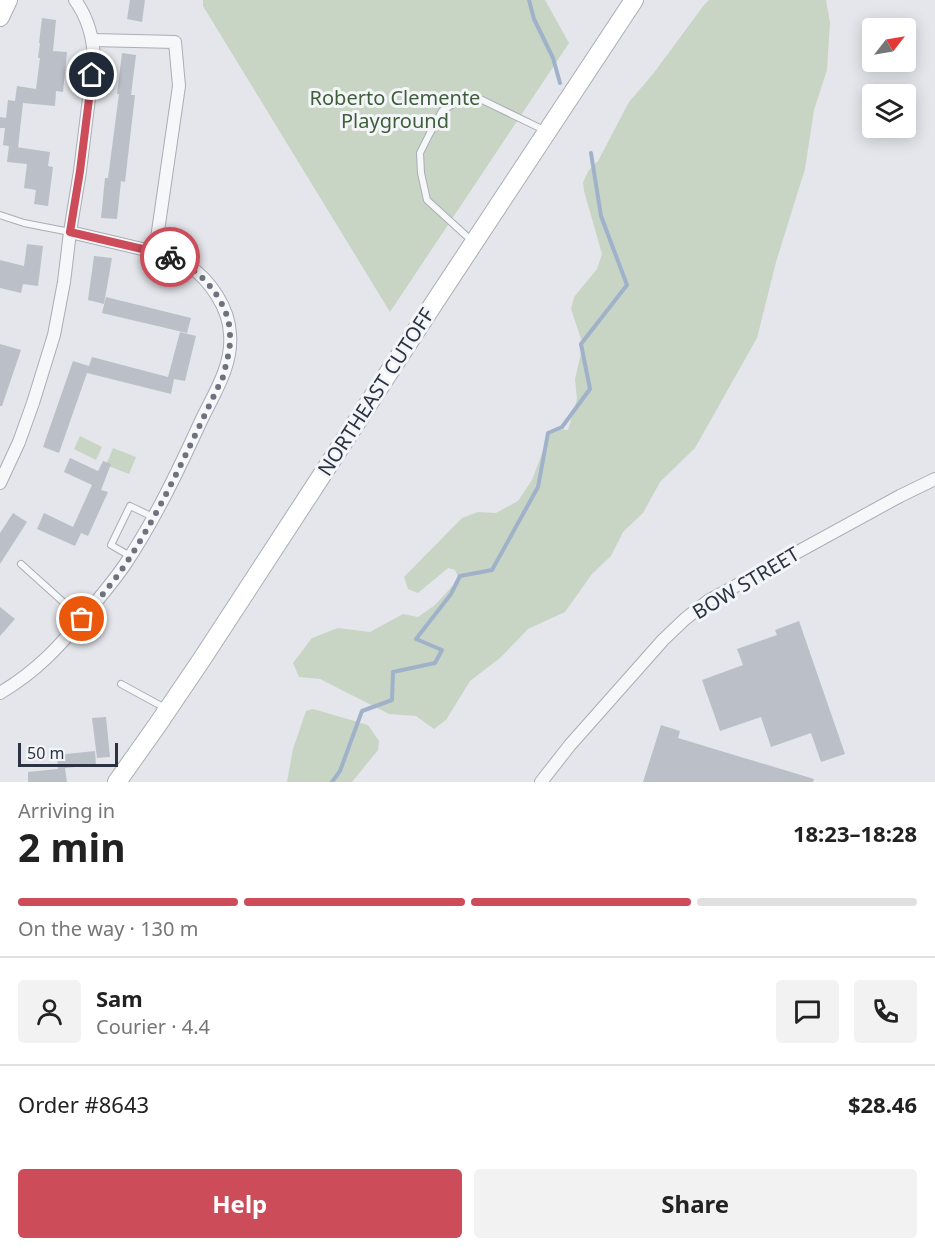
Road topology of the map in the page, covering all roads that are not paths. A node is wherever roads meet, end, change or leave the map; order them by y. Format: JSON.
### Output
{"nodes":[{"id":1,"x":8,"y":0,"type":"edge"},
{"id":2,"x":75,"y":0,"type":"edge"},
{"id":3,"x":634,"y":0,"type":"edge"},
{"id":4,"x":0,"y":17,"type":"edge"},
{"id":5,"x":93,"y":40,"type":"junction"},
{"id":6,"x":547,"y":132,"type":"junction"},
{"id":7,"x":0,"y":215,"type":"edge"},
{"id":8,"x":70,"y":232,"type":"junction"},
{"id":9,"x":474,"y":242,"type":"junction"},
{"id":10,"x":155,"y":252,"type":"junction"},
{"id":11,"x":4,"y":464,"type":"edge"},
{"id":12,"x":935,"y":479,"type":"edge"},
{"id":13,"x":0,"y":483,"type":"edge"},
{"id":14,"x":154,"y":517,"type":"junction"},
{"id":15,"x":130,"y":556,"type":"junction"},
{"id":16,"x":21,"y":564,"type":"dead end"},
{"id":17,"x":82,"y":619,"type":"junction"},
{"id":18,"x":121,"y":684,"type":"dead end"},
{"id":19,"x":0,"y":693,"type":"edge"},
{"id":20,"x":168,"y":710,"type":"junction"},
{"id":21,"x":125,"y":778,"type":"edge"},
{"id":22,"x":541,"y":782,"type":"edge"}],
"edges":[{"from":1,"to":4,"type":"main road"},
{"from":2,"to":5,"type":"street"},
{"from":3,"to":6,"type":"main road","name":"NORTHEAST CUTOFF"},
{"from":5,"to":8,"type":"street"},
{"from":5,"to":10,"type":"street"},
{"from":6,"to":9,"type":"main road","name":"NORTHEAST CUTOFF"},
{"from":6,"to":9,"type":"lane"},
{"from":7,"to":8,"type":"lane"},
{"from":8,"to":10,"type":"street"},
{"from":8,"to":11,"type":"street"},
{"from":9,"to":20,"type":"main road","name":"NORTHEAST CUTOFF"},
{"from":10,"to":14,"type":"street"},
{"from":11,"to":13,"type":"street"},
{"from":12,"to":22,"type":"street","name":"BOW STREET"},
{"from":14,"to":15,"type":"street"},
{"from":14,"to":15,"type":"lane"},
{"from":15,"to":17,"type":"street"},
{"from":16,"to":17,"type":"lane"},
{"from":17,"to":19,"type":"street"},
{"from":18,"to":20,"type":"lane"},
{"from":20,"to":21,"type":"main road","name":"NORTHEAST CUTOFF"}]}
